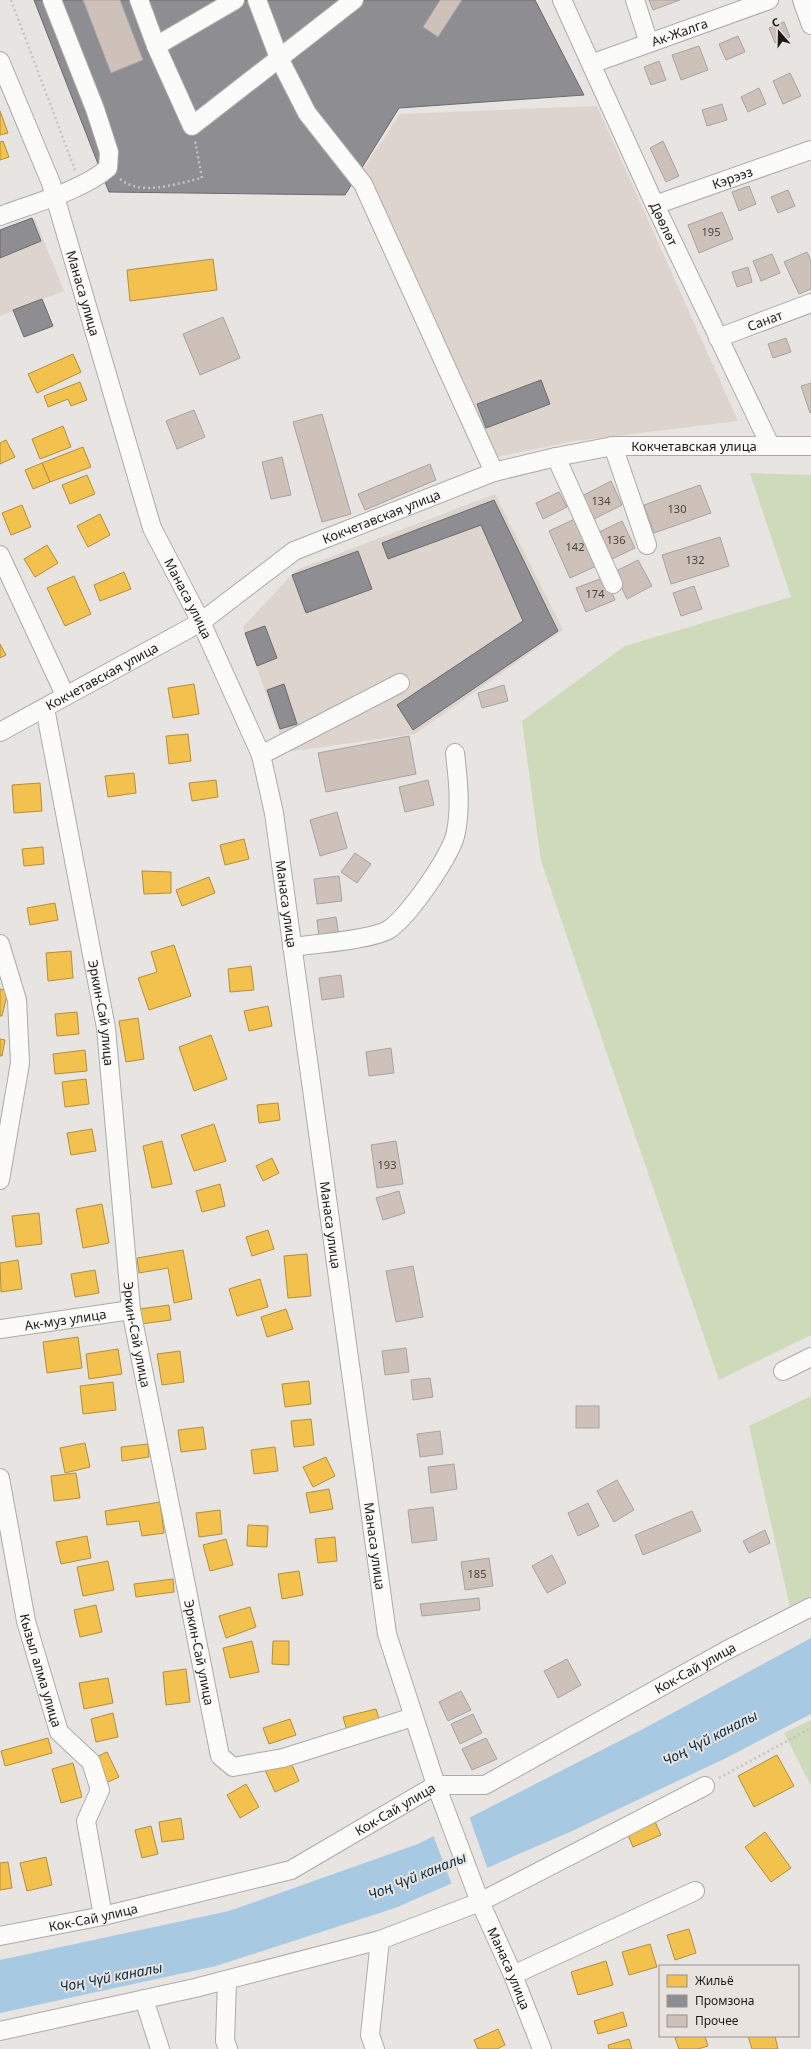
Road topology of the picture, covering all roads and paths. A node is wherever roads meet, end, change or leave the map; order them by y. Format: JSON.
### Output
{"nodes":[{"id":1,"x":11,"y":0,"type":"edge"},
{"id":2,"x":52,"y":0,"type":"edge"},
{"id":3,"x":139,"y":0,"type":"edge"},
{"id":4,"x":235,"y":0,"type":"edge"},
{"id":5,"x":257,"y":0,"type":"edge"},
{"id":6,"x":354,"y":0,"type":"edge"},
{"id":7,"x":562,"y":0,"type":"edge"},
{"id":8,"x":635,"y":0,"type":"edge"},
{"id":9,"x":769,"y":0,"type":"edge"},
{"id":10,"x":802,"y":0,"type":"edge"},
{"id":11,"x":811,"y":25,"type":"edge"},
{"id":12,"x":649,"y":43,"type":"junction"},
{"id":13,"x":156,"y":46,"type":"junction"},
{"id":14,"x":279,"y":58,"type":"junction"},
{"id":15,"x":0,"y":61,"type":"edge"},
{"id":16,"x":591,"y":64,"type":"junction"},
{"id":17,"x":192,"y":126,"type":"junction"},
{"id":18,"x":811,"y":150,"type":"edge"},
{"id":19,"x":108,"y":168,"type":"junction"},
{"id":20,"x":82,"y":184,"type":"junction"},
{"id":21,"x":54,"y":196,"type":"junction"},
{"id":22,"x":655,"y":205,"type":"junction"},
{"id":23,"x":0,"y":216,"type":"edge"},
{"id":24,"x":811,"y":303,"type":"edge"},
{"id":25,"x":718,"y":338,"type":"junction"},
{"id":26,"x":770,"y":445,"type":"junction"},
{"id":27,"x":613,"y":446,"type":"junction"},
{"id":28,"x":811,"y":446,"type":"edge"},
{"id":29,"x":556,"y":457,"type":"junction"},
{"id":30,"x":494,"y":472,"type":"junction"},
{"id":31,"x":647,"y":545,"type":"dead end"},
{"id":32,"x":0,"y":556,"type":"edge"},
{"id":33,"x":613,"y":584,"type":"dead end"},
{"id":34,"x":201,"y":622,"type":"junction"},
{"id":35,"x":400,"y":682,"type":"dead end"},
{"id":36,"x":65,"y":695,"type":"junction"},
{"id":37,"x":45,"y":708,"type":"junction"},
{"id":38,"x":0,"y":732,"type":"edge"},
{"id":39,"x":455,"y":753,"type":"dead end"},
{"id":40,"x":261,"y":755,"type":"junction"},
{"id":41,"x":0,"y":944,"type":"edge"},
{"id":42,"x":292,"y":947,"type":"junction"},
{"id":43,"x":0,"y":1180,"type":"edge"},
{"id":44,"x":131,"y":1310,"type":"junction"},
{"id":45,"x":0,"y":1329,"type":"edge"},
{"id":46,"x":811,"y":1357,"type":"edge"},
{"id":47,"x":783,"y":1371,"type":"dead end"},
{"id":48,"x":0,"y":1478,"type":"edge"},
{"id":49,"x":811,"y":1607,"type":"edge"},
{"id":50,"x":413,"y":1717,"type":"junction"},
{"id":51,"x":811,"y":1728,"type":"edge"},
{"id":52,"x":436,"y":1786,"type":"junction"},
{"id":53,"x":705,"y":1786,"type":"joint"},
{"id":54,"x":695,"y":1891,"type":"dead end"},
{"id":55,"x":477,"y":1896,"type":"junction"},
{"id":56,"x":103,"y":1916,"type":"junction"},
{"id":57,"x":0,"y":1936,"type":"edge"},
{"id":58,"x":380,"y":1940,"type":"junction"},
{"id":59,"x":513,"y":1975,"type":"junction"},
{"id":60,"x":227,"y":1980,"type":"junction"},
{"id":61,"x":144,"y":1999,"type":"junction"},
{"id":62,"x":0,"y":2030,"type":"edge"},
{"id":63,"x":160,"y":2049,"type":"edge"},
{"id":64,"x":228,"y":2049,"type":"edge"},
{"id":65,"x":374,"y":2049,"type":"edge"},
{"id":66,"x":542,"y":2049,"type":"edge"}],
"edges":[{"from":1,"to":20,"type":"path"},
{"from":2,"to":19,"type":"street"},
{"from":3,"to":13,"type":"street"},
{"from":4,"to":13,"type":"street"},
{"from":5,"to":14,"type":"street"},
{"from":6,"to":14,"type":"street"},
{"from":7,"to":16,"type":"street","name":"Дөөлөт"},
{"from":8,"to":12,"type":"street"},
{"from":9,"to":12,"type":"street","name":"Ак-Жалга"},
{"from":10,"to":11,"type":"street"},
{"from":12,"to":16,"type":"street","name":"Ак-Жалга"},
{"from":13,"to":17,"type":"street"},
{"from":14,"to":17,"type":"street"},
{"from":14,"to":30,"type":"street"},
{"from":15,"to":21,"type":"street","name":"Манаса улица"},
{"from":16,"to":22,"type":"street","name":"Дөөлөт"},
{"from":17,"to":19,"type":"path"},
{"from":18,"to":22,"type":"street","name":"Кэрээз"},
{"from":19,"to":20,"type":"street"},
{"from":20,"to":21,"type":"street"},
{"from":21,"to":23,"type":"street"},
{"from":21,"to":34,"type":"street","name":"Манаса улица"},
{"from":22,"to":25,"type":"street","name":"Дөөлөт"},
{"from":24,"to":25,"type":"street","name":"Санат"},
{"from":25,"to":26,"type":"street","name":"Дөөлөт"},
{"from":26,"to":27,"type":"street","name":"Кокчетавская улица"},
{"from":26,"to":28,"type":"street","name":"Кокчетавская улица"},
{"from":27,"to":29,"type":"street","name":"Кокчетавская улица"},
{"from":27,"to":31,"type":"street"},
{"from":29,"to":30,"type":"street","name":"Кокчетавская улица"},
{"from":29,"to":33,"type":"street"},
{"from":30,"to":34,"type":"street","name":"Кокчетавская улица"},
{"from":32,"to":36,"type":"street"},
{"from":34,"to":36,"type":"street","name":"Кокчетавская улица"},
{"from":34,"to":40,"type":"street","name":"Манаса улица"},
{"from":35,"to":40,"type":"street"},
{"from":36,"to":37,"type":"street","name":"Кокчетавская улица"},
{"from":37,"to":38,"type":"street","name":"Кокчетавская улица"},
{"from":37,"to":44,"type":"street","name":"Эркин-Сай улица"},
{"from":39,"to":42,"type":"street"},
{"from":40,"to":42,"type":"street","name":"Манаса улица"},
{"from":41,"to":43,"type":"street"},
{"from":42,"to":50,"type":"street","name":"Манаса улица"},
{"from":44,"to":45,"type":"street","name":"Ак-муз улица"},
{"from":44,"to":50,"type":"street","name":"Эркин-Сай улица"},
{"from":46,"to":47,"type":"street"},
{"from":48,"to":56,"type":"street","name":"Кызыл алма улица"},
{"from":49,"to":52,"type":"street","name":"Кок-Сай улица"},
{"from":50,"to":52,"type":"street","name":"Манаса улица"},
{"from":51,"to":53,"type":"path"},
{"from":52,"to":55,"type":"street","name":"Манаса улица"},
{"from":52,"to":56,"type":"street","name":"Кок-Сай улица"},
{"from":53,"to":55,"type":"street"},
{"from":54,"to":59,"type":"street"},
{"from":55,"to":58,"type":"street"},
{"from":55,"to":59,"type":"street","name":"Манаса улица"},
{"from":56,"to":57,"type":"street","name":"Кок-Сай улица"},
{"from":58,"to":60,"type":"street"},
{"from":58,"to":65,"type":"street"},
{"from":59,"to":66,"type":"street","name":"Манаса улица"},
{"from":60,"to":61,"type":"street"},
{"from":60,"to":64,"type":"street"},
{"from":61,"to":62,"type":"street"},
{"from":61,"to":63,"type":"street"}]}
